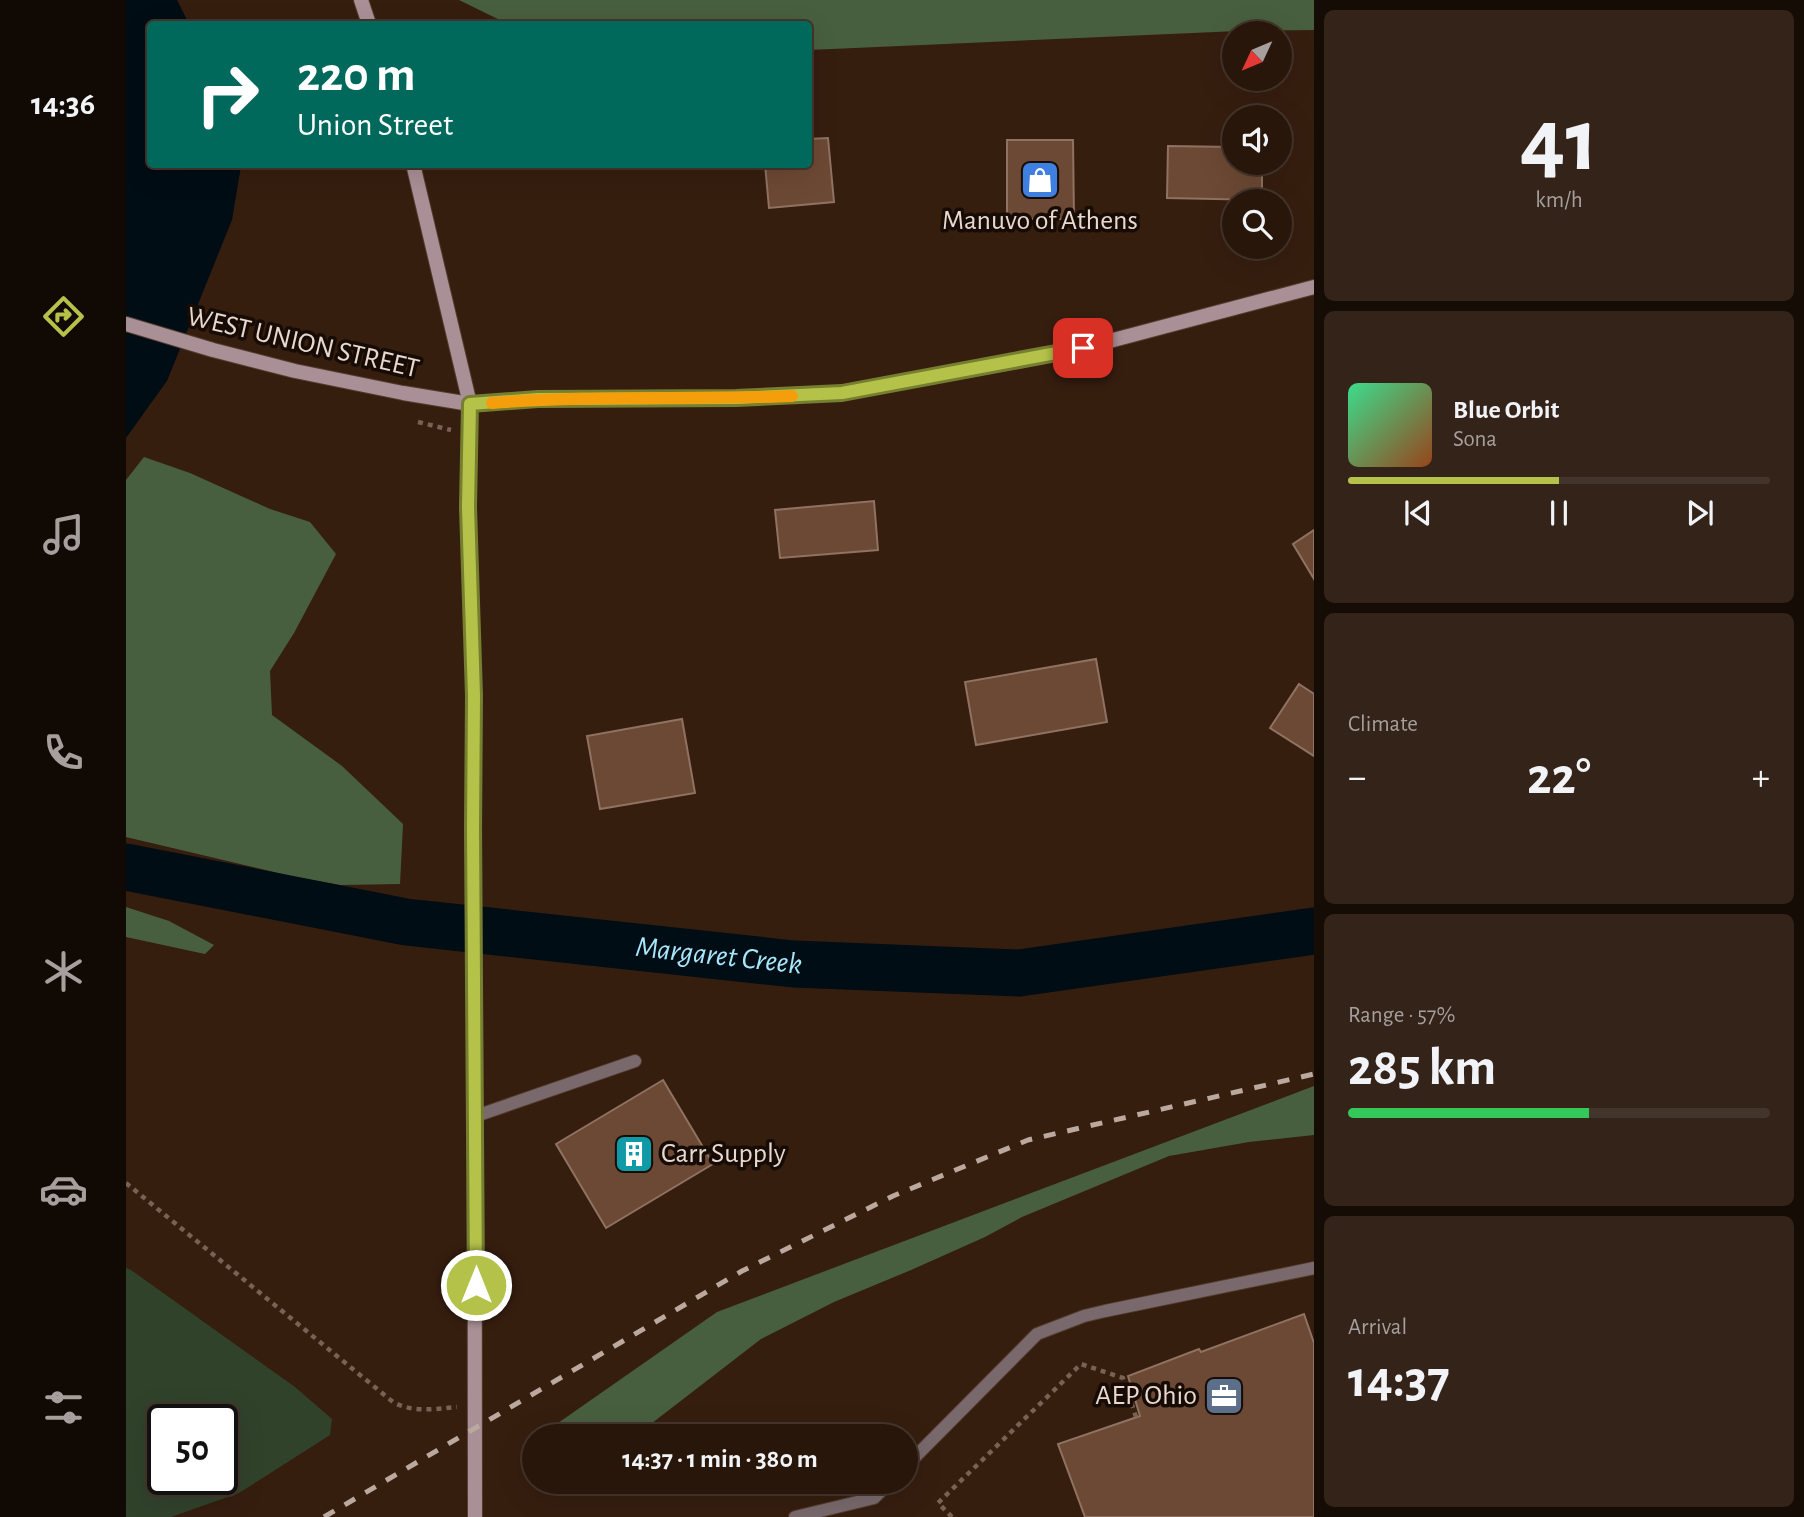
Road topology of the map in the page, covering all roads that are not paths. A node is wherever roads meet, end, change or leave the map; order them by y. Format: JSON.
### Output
{"nodes":[{"id":1,"x":361,"y":0,"type":"edge"},
{"id":2,"x":368,"y":21,"type":"edge"},
{"id":3,"x":413,"y":168,"type":"edge"},
{"id":4,"x":1314,"y":287,"type":"edge"},
{"id":5,"x":126,"y":324,"type":"edge"},
{"id":6,"x":470,"y":404,"type":"junction"},
{"id":7,"x":635,"y":1061,"type":"dead end"},
{"id":8,"x":476,"y":1116,"type":"junction"},
{"id":9,"x":1314,"y":1268,"type":"edge"},
{"id":10,"x":918,"y":1454,"type":"edge"},
{"id":11,"x":878,"y":1494,"type":"edge"},
{"id":12,"x":475,"y":1517,"type":"edge"},
{"id":13,"x":795,"y":1517,"type":"edge"}],
"edges":[{"from":1,"to":2,"type":"main road"},
{"from":3,"to":6,"type":"main road"},
{"from":4,"to":6,"type":"main road","name":"WEST UNION STREET"},
{"from":5,"to":6,"type":"main road","name":"WEST UNION STREET"},
{"from":6,"to":8,"type":"main road"},
{"from":7,"to":8,"type":"lane"},
{"from":8,"to":12,"type":"main road"},
{"from":9,"to":10,"type":"lane"},
{"from":11,"to":13,"type":"lane"}]}
